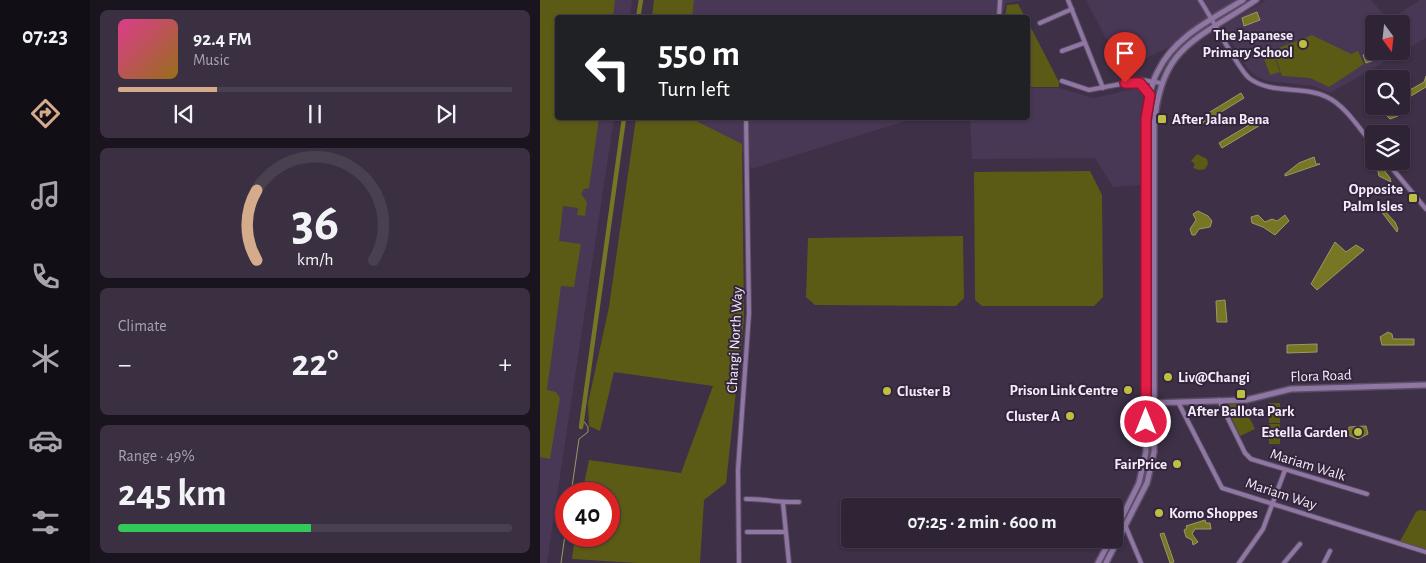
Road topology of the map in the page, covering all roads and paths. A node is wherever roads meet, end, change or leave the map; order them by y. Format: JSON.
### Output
{"nodes":[{"id":1,"x":1000,"y":0,"type":"edge"},
{"id":2,"x":1068,"y":0,"type":"edge"},
{"id":3,"x":1200,"y":0,"type":"edge"},
{"id":4,"x":1243,"y":0,"type":"edge"},
{"id":5,"x":1256,"y":0,"type":"edge"},
{"id":6,"x":1072,"y":9,"type":"junction"},
{"id":7,"x":999,"y":15,"type":"edge"},
{"id":8,"x":1212,"y":19,"type":"junction"},
{"id":9,"x":1040,"y":23,"type":"dead end"},
{"id":10,"x":1216,"y":25,"type":"junction"},
{"id":11,"x":1084,"y":42,"type":"junction"},
{"id":12,"x":1062,"y":50,"type":"dead end"},
{"id":13,"x":1154,"y":80,"type":"junction"},
{"id":14,"x":1062,"y":81,"type":"dead end"},
{"id":15,"x":1136,"y":81,"type":"junction"},
{"id":16,"x":1161,"y":83,"type":"junction"},
{"id":17,"x":1103,"y":88,"type":"junction"},
{"id":18,"x":1150,"y":95,"type":"junction"},
{"id":19,"x":746,"y":120,"type":"edge"},
{"id":20,"x":1365,"y":136,"type":"edge"},
{"id":21,"x":1394,"y":170,"type":"edge"},
{"id":22,"x":1426,"y":209,"type":"edge"},
{"id":23,"x":1155,"y":243,"type":"junction"},
{"id":24,"x":1147,"y":248,"type":"junction"},
{"id":25,"x":1426,"y":385,"type":"edge"},
{"id":26,"x":1219,"y":400,"type":"junction"},
{"id":27,"x":1178,"y":402,"type":"junction"},
{"id":28,"x":1146,"y":403,"type":"junction"},
{"id":29,"x":1155,"y":403,"type":"junction"},
{"id":30,"x":1286,"y":470,"type":"junction"},
{"id":31,"x":1367,"y":494,"type":"dead end"},
{"id":32,"x":746,"y":499,"type":"dead end"},
{"id":33,"x":799,"y":502,"type":"dead end"},
{"id":34,"x":783,"y":503,"type":"junction"},
{"id":35,"x":1273,"y":505,"type":"junction"},
{"id":36,"x":1123,"y":515,"type":"edge"},
{"id":37,"x":1125,"y":525,"type":"junction"},
{"id":38,"x":747,"y":532,"type":"dead end"},
{"id":39,"x":786,"y":532,"type":"junction"},
{"id":40,"x":1300,"y":544,"type":"dead end"},
{"id":41,"x":1106,"y":548,"type":"edge"},
{"id":42,"x":1330,"y":551,"type":"dead end"},
{"id":43,"x":1426,"y":552,"type":"edge"},
{"id":44,"x":739,"y":563,"type":"edge"},
{"id":45,"x":789,"y":563,"type":"edge"},
{"id":46,"x":1098,"y":563,"type":"edge"},
{"id":47,"x":1106,"y":563,"type":"edge"},
{"id":48,"x":1141,"y":563,"type":"edge"},
{"id":49,"x":1239,"y":563,"type":"edge"},
{"id":50,"x":1284,"y":563,"type":"edge"},
{"id":51,"x":1324,"y":563,"type":"edge"}],
"edges":[{"from":1,"to":7,"type":"street"},
{"from":2,"to":6,"type":"street"},
{"from":3,"to":8,"type":"street"},
{"from":4,"to":8,"type":"street"},
{"from":5,"to":10,"type":"street"},
{"from":6,"to":9,"type":"street"},
{"from":6,"to":11,"type":"street"},
{"from":8,"to":10,"type":"street"},
{"from":8,"to":13,"type":"street"},
{"from":10,"to":16,"type":"street"},
{"from":10,"to":20,"type":"street"},
{"from":11,"to":12,"type":"street"},
{"from":11,"to":17,"type":"street"},
{"from":13,"to":15,"type":"street"},
{"from":13,"to":16,"type":"street"},
{"from":13,"to":18,"type":"street"},
{"from":14,"to":17,"type":"street"},
{"from":15,"to":17,"type":"street"},
{"from":15,"to":18,"type":"street"},
{"from":16,"to":23,"type":"street"},
{"from":18,"to":24,"type":"street"},
{"from":19,"to":44,"type":"street","name":"Changi North Way"},
{"from":21,"to":22,"type":"street"},
{"from":23,"to":24,"type":"street"},
{"from":23,"to":29,"type":"street"},
{"from":24,"to":28,"type":"street"},
{"from":25,"to":26,"type":"street","name":"Flora Road"},
{"from":26,"to":27,"type":"street"},
{"from":26,"to":30,"type":"street","name":"Mariam Walk"},
{"from":27,"to":29,"type":"street"},
{"from":27,"to":35,"type":"street","name":"Mariam Way"},
{"from":28,"to":29,"type":"street"},
{"from":28,"to":36,"type":"street"},
{"from":29,"to":37,"type":"street"},
{"from":30,"to":31,"type":"street","name":"Mariam Walk"},
{"from":30,"to":35,"type":"street"},
{"from":32,"to":34,"type":"street"},
{"from":33,"to":34,"type":"street"},
{"from":34,"to":39,"type":"street"},
{"from":35,"to":43,"type":"street","name":"Mariam Way"},
{"from":35,"to":49,"type":"street"},
{"from":37,"to":47,"type":"street"},
{"from":37,"to":48,"type":"street"},
{"from":38,"to":39,"type":"street"},
{"from":39,"to":45,"type":"street"},
{"from":40,"to":50,"type":"street"},
{"from":41,"to":46,"type":"street"},
{"from":42,"to":51,"type":"street"}]}
